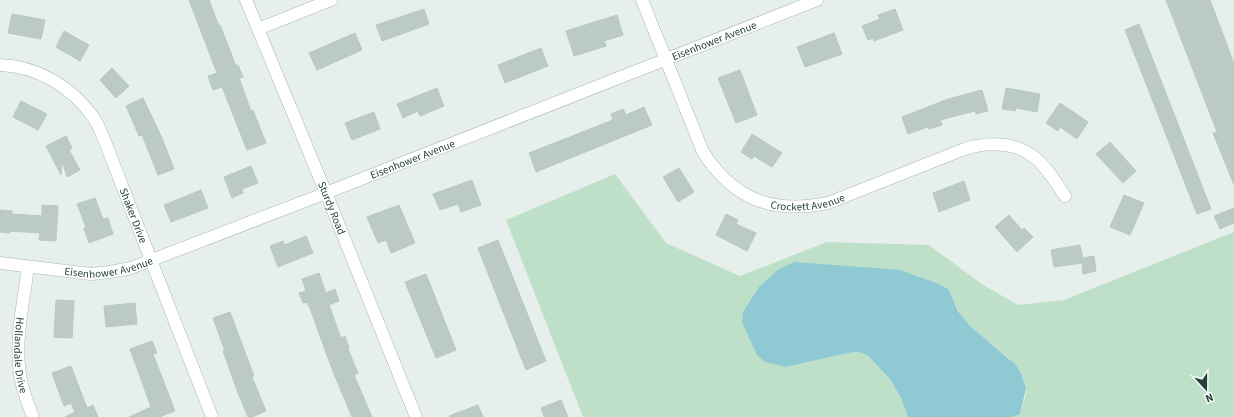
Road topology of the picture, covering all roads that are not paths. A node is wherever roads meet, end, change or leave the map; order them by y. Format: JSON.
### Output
{"nodes":[{"id":1,"x":246,"y":0,"type":"edge"},
{"id":2,"x":331,"y":0,"type":"edge"},
{"id":3,"x":642,"y":0,"type":"edge"},
{"id":4,"x":817,"y":0,"type":"edge"},
{"id":5,"x":258,"y":28,"type":"junction"},
{"id":6,"x":665,"y":59,"type":"junction"},
{"id":7,"x":0,"y":65,"type":"edge"},
{"id":8,"x":326,"y":193,"type":"junction"},
{"id":9,"x":1065,"y":196,"type":"dead end"},
{"id":10,"x":152,"y":261,"type":"junction"},
{"id":11,"x":0,"y":263,"type":"edge"},
{"id":12,"x":28,"y":267,"type":"junction"},
{"id":13,"x":33,"y":417,"type":"edge"},
{"id":14,"x":212,"y":417,"type":"edge"},
{"id":15,"x":416,"y":417,"type":"edge"}],
"edges":[{"from":1,"to":5,"type":"street","name":"Sturdy Road"},
{"from":2,"to":5,"type":"street"},
{"from":3,"to":6,"type":"street","name":"Crockett Avenue"},
{"from":4,"to":6,"type":"street","name":"Eisenhower Avenue"},
{"from":5,"to":8,"type":"street","name":"Sturdy Road"},
{"from":6,"to":8,"type":"street","name":"Eisenhower Avenue"},
{"from":6,"to":9,"type":"street","name":"Crockett Avenue"},
{"from":7,"to":10,"type":"street","name":"Shaker Drive"},
{"from":8,"to":10,"type":"street","name":"Eisenhower Avenue"},
{"from":8,"to":15,"type":"street","name":"Sturdy Road"},
{"from":10,"to":12,"type":"street","name":"Eisenhower Avenue"},
{"from":10,"to":14,"type":"street","name":"Shaker Drive"},
{"from":11,"to":12,"type":"street","name":"Eisenhower Avenue"},
{"from":12,"to":13,"type":"street","name":"Hollandale Drive"}]}
